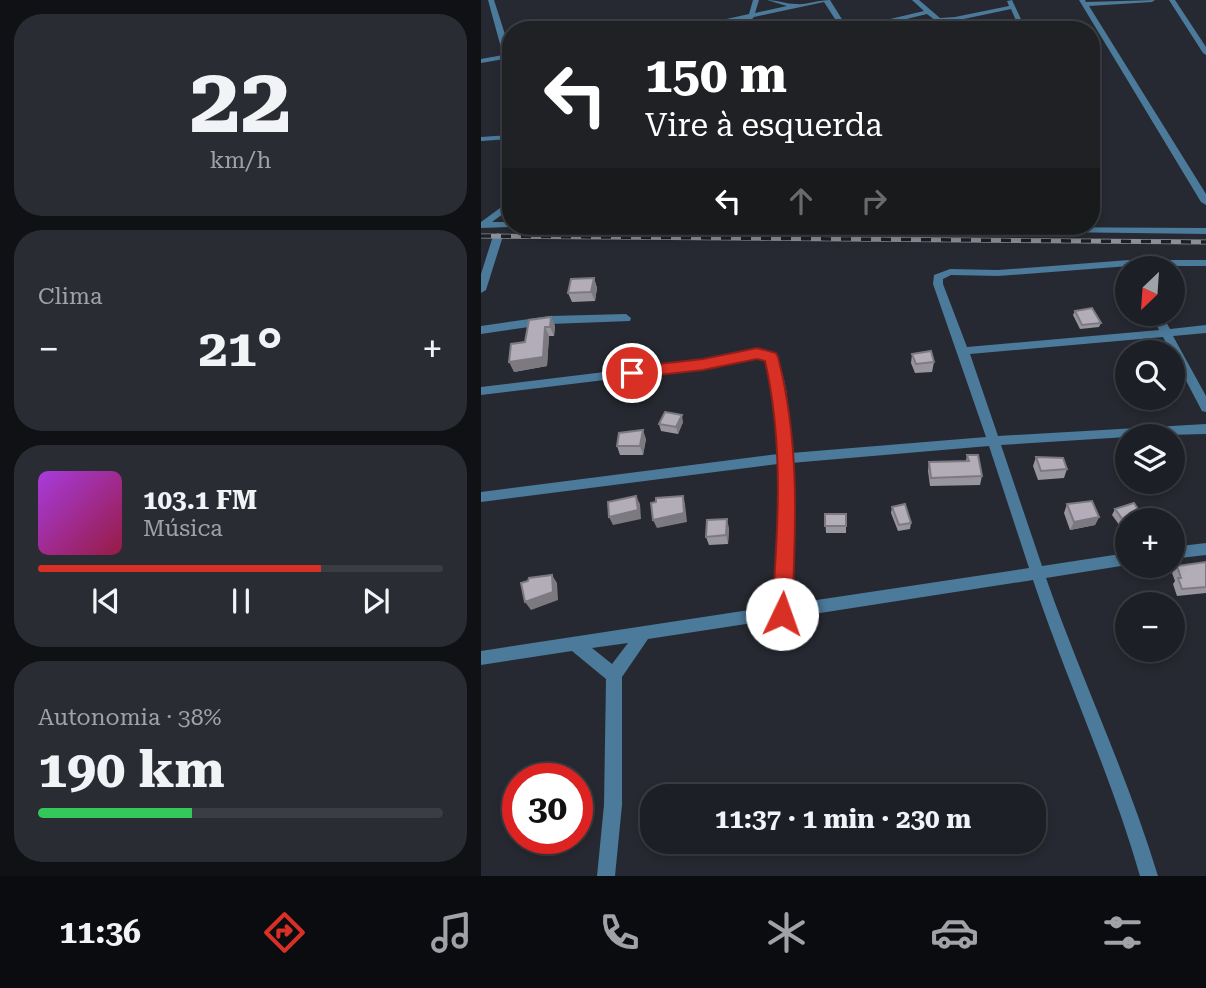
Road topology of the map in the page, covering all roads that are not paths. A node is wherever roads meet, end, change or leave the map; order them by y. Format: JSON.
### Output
{"nodes":[{"id":1,"x":491,"y":0,"type":"edge"},
{"id":2,"x":756,"y":0,"type":"edge"},
{"id":3,"x":770,"y":0,"type":"edge"},
{"id":4,"x":826,"y":0,"type":"edge"},
{"id":5,"x":915,"y":0,"type":"edge"},
{"id":6,"x":1152,"y":0,"type":"edge"},
{"id":7,"x":1172,"y":0,"type":"edge"},
{"id":8,"x":1084,"y":2,"type":"edge"},
{"id":9,"x":1012,"y":4,"type":"edge"},
{"id":10,"x":796,"y":7,"type":"junction"},
{"id":11,"x":928,"y":12,"type":"junction"},
{"id":12,"x":751,"y":17,"type":"junction"},
{"id":13,"x":955,"y":19,"type":"joint"},
{"id":14,"x":728,"y":21,"type":"edge"},
{"id":15,"x":747,"y":21,"type":"edge"},
{"id":16,"x":841,"y":21,"type":"edge"},
{"id":17,"x":896,"y":21,"type":"edge"},
{"id":18,"x":1019,"y":21,"type":"edge"},
{"id":19,"x":1096,"y":21,"type":"edge"},
{"id":20,"x":1100,"y":28,"type":"edge"},
{"id":21,"x":502,"y":34,"type":"edge"},
{"id":22,"x":1206,"y":53,"type":"edge"},
{"id":23,"x":502,"y":57,"type":"edge"},
{"id":24,"x":481,"y":61,"type":"edge"},
{"id":25,"x":502,"y":138,"type":"edge"},
{"id":26,"x":481,"y":139,"type":"edge"},
{"id":27,"x":1206,"y":202,"type":"edge"},
{"id":28,"x":502,"y":210,"type":"edge"},
{"id":29,"x":482,"y":225,"type":"edge"},
{"id":30,"x":502,"y":225,"type":"edge"},
{"id":31,"x":1100,"y":228,"type":"edge"},
{"id":32,"x":1206,"y":231,"type":"edge"},
{"id":33,"x":1087,"y":235,"type":"edge"},
{"id":34,"x":498,"y":236,"type":"dead end"},
{"id":35,"x":1089,"y":241,"type":"dead end"},
{"id":36,"x":1206,"y":263,"type":"edge"},
{"id":37,"x":1185,"y":264,"type":"edge"},
{"id":38,"x":1115,"y":266,"type":"edge"},
{"id":39,"x":481,"y":290,"type":"edge"},
{"id":40,"x":626,"y":318,"type":"dead end"},
{"id":41,"x":1163,"y":326,"type":"edge"},
{"id":42,"x":1206,"y":329,"type":"edge"},
{"id":43,"x":481,"y":330,"type":"edge"},
{"id":44,"x":1166,"y":332,"type":"junction"},
{"id":45,"x":965,"y":351,"type":"junction"},
{"id":46,"x":481,"y":391,"type":"edge"},
{"id":47,"x":1206,"y":408,"type":"edge"},
{"id":48,"x":1206,"y":429,"type":"edge"},
{"id":49,"x":994,"y":440,"type":"junction"},
{"id":50,"x":786,"y":457,"type":"junction"},
{"id":51,"x":481,"y":497,"type":"edge"},
{"id":52,"x":1206,"y":549,"type":"edge"},
{"id":53,"x":1185,"y":551,"type":"edge"},
{"id":54,"x":1115,"y":561,"type":"edge"},
{"id":55,"x":1037,"y":572,"type":"junction"},
{"id":56,"x":782,"y":614,"type":"junction"},
{"id":57,"x":643,"y":634,"type":"junction"},
{"id":58,"x":574,"y":644,"type":"junction"},
{"id":59,"x":481,"y":658,"type":"edge"},
{"id":60,"x":614,"y":675,"type":"junction"},
{"id":61,"x":606,"y":876,"type":"edge"},
{"id":62,"x":1149,"y":876,"type":"edge"}],
"edges":[{"from":1,"to":21,"type":"street"},
{"from":2,"to":12,"type":"street"},
{"from":3,"to":10,"type":"street"},
{"from":4,"to":10,"type":"street"},
{"from":4,"to":16,"type":"street"},
{"from":5,"to":11,"type":"street"},
{"from":6,"to":8,"type":"street"},
{"from":7,"to":22,"type":"street"},
{"from":8,"to":19,"type":"street"},
{"from":9,"to":13,"type":"street"},
{"from":9,"to":18,"type":"street"},
{"from":10,"to":12,"type":"street"},
{"from":11,"to":13,"type":"street"},
{"from":11,"to":17,"type":"street"},
{"from":12,"to":14,"type":"street"},
{"from":12,"to":15,"type":"street"},
{"from":20,"to":27,"type":"street"},
{"from":23,"to":24,"type":"street"},
{"from":25,"to":26,"type":"street"},
{"from":28,"to":29,"type":"street"},
{"from":29,"to":30,"type":"street"},
{"from":31,"to":32,"type":"street"},
{"from":33,"to":35,"type":"street"},
{"from":34,"to":39,"type":"street"},
{"from":36,"to":37,"type":"street"},
{"from":38,"to":45,"type":"street"},
{"from":40,"to":43,"type":"street"},
{"from":41,"to":44,"type":"street"},
{"from":42,"to":44,"type":"street"},
{"from":44,"to":45,"type":"street"},
{"from":44,"to":47,"type":"street"},
{"from":45,"to":49,"type":"street"},
{"from":46,"to":50,"type":"street"},
{"from":48,"to":49,"type":"street"},
{"from":49,"to":50,"type":"street"},
{"from":49,"to":55,"type":"street"},
{"from":50,"to":51,"type":"street"},
{"from":50,"to":56,"type":"street"},
{"from":52,"to":53,"type":"street"},
{"from":54,"to":55,"type":"street"},
{"from":55,"to":56,"type":"street"},
{"from":55,"to":62,"type":"street"},
{"from":56,"to":57,"type":"street"},
{"from":57,"to":58,"type":"street"},
{"from":57,"to":60,"type":"street"},
{"from":58,"to":59,"type":"street"},
{"from":58,"to":60,"type":"street"},
{"from":60,"to":61,"type":"street"}]}
